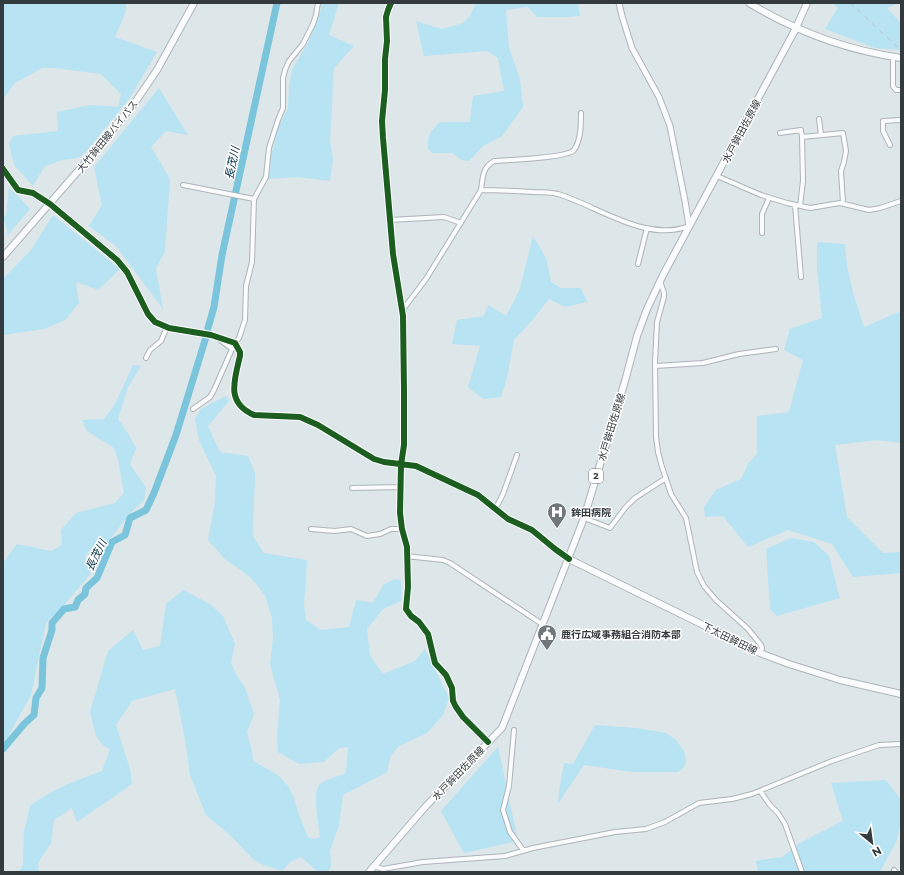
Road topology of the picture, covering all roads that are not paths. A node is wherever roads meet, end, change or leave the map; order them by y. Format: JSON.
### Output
{"nodes":[{"id":1,"x":194,"y":3,"type":"edge"},
{"id":2,"x":318,"y":3,"type":"edge"},
{"id":3,"x":391,"y":3,"type":"edge"},
{"id":4,"x":619,"y":3,"type":"edge"},
{"id":5,"x":750,"y":3,"type":"edge"},
{"id":6,"x":807,"y":3,"type":"edge"},
{"id":7,"x":796,"y":29,"type":"junction"},
{"id":8,"x":893,"y":57,"type":"junction"},
{"id":9,"x":901,"y":58,"type":"edge"},
{"id":10,"x":901,"y":90,"type":"edge"},
{"id":11,"x":581,"y":113,"type":"dead end"},
{"id":12,"x":819,"y":119,"type":"dead end"},
{"id":13,"x":901,"y":120,"type":"edge"},
{"id":14,"x":780,"y":133,"type":"dead end"},
{"id":15,"x":821,"y":135,"type":"junction"},
{"id":16,"x":802,"y":137,"type":"junction"},
{"id":17,"x":890,"y":145,"type":"dead end"},
{"id":18,"x":3,"y":169,"type":"edge"},
{"id":19,"x":717,"y":176,"type":"junction"},
{"id":20,"x":183,"y":185,"type":"dead end"},
{"id":21,"x":481,"y":190,"type":"junction"},
{"id":22,"x":769,"y":198,"type":"junction"},
{"id":23,"x":254,"y":199,"type":"junction"},
{"id":24,"x":901,"y":201,"type":"edge"},
{"id":25,"x":843,"y":203,"type":"junction"},
{"id":26,"x":50,"y":204,"type":"junction"},
{"id":27,"x":798,"y":205,"type":"junction"},
{"id":28,"x":390,"y":220,"type":"junction"},
{"id":29,"x":461,"y":223,"type":"junction"},
{"id":30,"x":689,"y":226,"type":"junction"},
{"id":31,"x":647,"y":228,"type":"junction"},
{"id":32,"x":762,"y":232,"type":"dead end"},
{"id":33,"x":3,"y":257,"type":"edge"},
{"id":34,"x":638,"y":264,"type":"dead end"},
{"id":35,"x":801,"y":277,"type":"dead end"},
{"id":36,"x":660,"y":281,"type":"junction"},
{"id":37,"x":403,"y":316,"type":"junction"},
{"id":38,"x":167,"y":327,"type":"junction"},
{"id":39,"x":217,"y":338,"type":"junction"},
{"id":40,"x":235,"y":343,"type":"junction"},
{"id":41,"x":776,"y":349,"type":"dead end"},
{"id":42,"x":146,"y":358,"type":"dead end"},
{"id":43,"x":655,"y":366,"type":"junction"},
{"id":44,"x":193,"y":409,"type":"dead end"},
{"id":45,"x":517,"y":455,"type":"dead end"},
{"id":46,"x":401,"y":465,"type":"junction"},
{"id":47,"x":666,"y":478,"type":"junction"},
{"id":48,"x":401,"y":487,"type":"junction"},
{"id":49,"x":352,"y":488,"type":"dead end"},
{"id":50,"x":496,"y":508,"type":"junction"},
{"id":51,"x":584,"y":518,"type":"junction"},
{"id":52,"x":311,"y":529,"type":"dead end"},
{"id":53,"x":402,"y":529,"type":"junction"},
{"id":54,"x":406,"y":556,"type":"junction"},
{"id":55,"x":569,"y":559,"type":"junction"},
{"id":56,"x":542,"y":624,"type":"junction"},
{"id":57,"x":760,"y":653,"type":"junction"},
{"id":58,"x":901,"y":694,"type":"edge"},
{"id":59,"x":514,"y":730,"type":"dead end"},
{"id":60,"x":488,"y":742,"type":"junction"},
{"id":61,"x":901,"y":744,"type":"edge"},
{"id":62,"x":760,"y":791,"type":"junction"},
{"id":63,"x":524,"y":850,"type":"junction"},
{"id":64,"x":373,"y":866,"type":"junction"},
{"id":65,"x":369,"y":872,"type":"edge"},
{"id":66,"x":802,"y":872,"type":"edge"}],
"edges":[{"from":1,"to":26,"type":"main road","name":"大竹鉾田線バイパス"},
{"from":2,"to":23,"type":"street"},
{"from":3,"to":28,"type":"street"},
{"from":4,"to":30,"type":"street"},
{"from":5,"to":7,"type":"main road"},
{"from":6,"to":7,"type":"main road","name":"水戸鉾田佐原線","number":"2"},
{"from":7,"to":8,"type":"main road"},
{"from":7,"to":19,"type":"main road","name":"水戸鉾田佐原線","number":"2"},
{"from":8,"to":9,"type":"main road"},
{"from":8,"to":10,"type":"street"},
{"from":11,"to":21,"type":"street"},
{"from":12,"to":15,"type":"street"},
{"from":13,"to":17,"type":"street"},
{"from":14,"to":16,"type":"street"},
{"from":15,"to":16,"type":"street"},
{"from":15,"to":25,"type":"street"},
{"from":16,"to":27,"type":"street"},
{"from":18,"to":26,"type":"street"},
{"from":19,"to":22,"type":"street"},
{"from":19,"to":30,"type":"main road","name":"水戸鉾田佐原線","number":"2"},
{"from":20,"to":23,"type":"street"},
{"from":21,"to":29,"type":"street"},
{"from":21,"to":31,"type":"street"},
{"from":22,"to":27,"type":"street"},
{"from":22,"to":32,"type":"street"},
{"from":23,"to":40,"type":"street"},
{"from":24,"to":25,"type":"street"},
{"from":25,"to":27,"type":"street"},
{"from":26,"to":33,"type":"main road","name":"大竹鉾田線バイパス"},
{"from":26,"to":38,"type":"street"},
{"from":27,"to":35,"type":"street"},
{"from":28,"to":29,"type":"street"},
{"from":28,"to":37,"type":"street"},
{"from":29,"to":37,"type":"street"},
{"from":30,"to":31,"type":"street"},
{"from":30,"to":36,"type":"main road","name":"水戸鉾田佐原線","number":"2"},
{"from":31,"to":34,"type":"street"},
{"from":36,"to":43,"type":"street"},
{"from":36,"to":51,"type":"main road","name":"水戸鉾田佐原線","number":"2"},
{"from":37,"to":46,"type":"street"},
{"from":38,"to":39,"type":"street"},
{"from":38,"to":42,"type":"street"},
{"from":39,"to":40,"type":"street"},
{"from":39,"to":44,"type":"street"},
{"from":40,"to":46,"type":"street"},
{"from":41,"to":43,"type":"street"},
{"from":43,"to":47,"type":"street"},
{"from":45,"to":50,"type":"street"},
{"from":46,"to":48,"type":"street"},
{"from":46,"to":50,"type":"street"},
{"from":47,"to":51,"type":"street"},
{"from":47,"to":57,"type":"street"},
{"from":48,"to":49,"type":"street"},
{"from":48,"to":53,"type":"street"},
{"from":50,"to":55,"type":"street"},
{"from":51,"to":55,"type":"main road","name":"水戸鉾田佐原線","number":"2"},
{"from":52,"to":53,"type":"street"},
{"from":53,"to":54,"type":"street"},
{"from":54,"to":56,"type":"street"},
{"from":54,"to":60,"type":"street"},
{"from":55,"to":56,"type":"main road","name":"水戸鉾田佐原線","number":"2"},
{"from":55,"to":57,"type":"main road","name":"下太田鉾田線"},
{"from":56,"to":60,"type":"main road","name":"水戸鉾田佐原線","number":"2"},
{"from":57,"to":58,"type":"main road","name":"下太田鉾田線"},
{"from":59,"to":63,"type":"street"},
{"from":60,"to":64,"type":"main road","name":"水戸鉾田佐原線","number":"2"},
{"from":61,"to":62,"type":"street"},
{"from":62,"to":63,"type":"street"},
{"from":62,"to":66,"type":"street"},
{"from":63,"to":64,"type":"street"},
{"from":64,"to":65,"type":"main road","name":"水戸鉾田佐原線","number":"2"}]}
